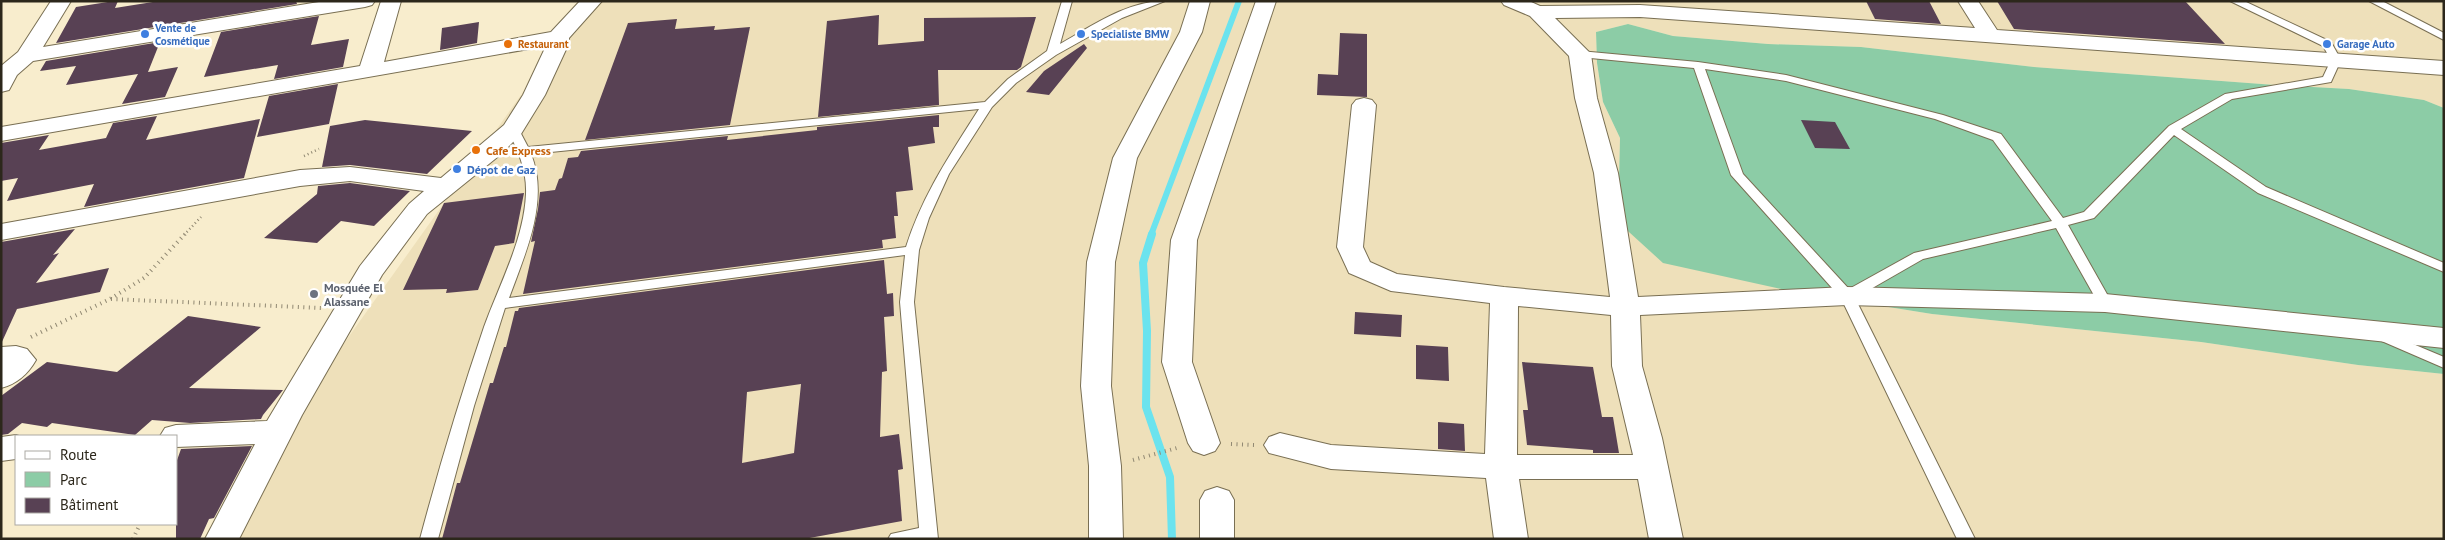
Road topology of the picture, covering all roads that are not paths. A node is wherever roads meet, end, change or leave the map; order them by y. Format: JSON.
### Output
{"nodes":[{"id":1,"x":62,"y":1,"type":"edge"},
{"id":2,"x":365,"y":1,"type":"edge"},
{"id":3,"x":392,"y":1,"type":"edge"},
{"id":4,"x":592,"y":1,"type":"edge"},
{"id":5,"x":1067,"y":1,"type":"edge"},
{"id":6,"x":1160,"y":1,"type":"edge"},
{"id":7,"x":1200,"y":1,"type":"edge"},
{"id":8,"x":1266,"y":1,"type":"edge"},
{"id":9,"x":1511,"y":1,"type":"edge"},
{"id":10,"x":1968,"y":1,"type":"edge"},
{"id":11,"x":2235,"y":1,"type":"edge"},
{"id":12,"x":2374,"y":1,"type":"edge"},
{"id":13,"x":1537,"y":12,"type":"junction"},
{"id":14,"x":558,"y":36,"type":"junction"},
{"id":15,"x":1990,"y":36,"type":"junction"},
{"id":16,"x":2444,"y":37,"type":"edge"},
{"id":17,"x":1052,"y":53,"type":"junction"},
{"id":18,"x":1580,"y":54,"type":"junction"},
{"id":19,"x":26,"y":56,"type":"junction"},
{"id":20,"x":2336,"y":60,"type":"junction"},
{"id":21,"x":1698,"y":65,"type":"junction"},
{"id":22,"x":2441,"y":70,"type":"edge"},
{"id":23,"x":370,"y":72,"type":"junction"},
{"id":24,"x":3,"y":77,"type":"edge"},
{"id":25,"x":988,"y":105,"type":"junction"},
{"id":26,"x":1364,"y":105,"type":"dead end"},
{"id":27,"x":2173,"y":129,"type":"junction"},
{"id":28,"x":1,"y":134,"type":"edge"},
{"id":29,"x":518,"y":140,"type":"junction"},
{"id":30,"x":444,"y":186,"type":"junction"},
{"id":31,"x":2060,"y":224,"type":"junction"},
{"id":32,"x":1,"y":232,"type":"edge"},
{"id":33,"x":912,"y":250,"type":"junction"},
{"id":34,"x":2444,"y":268,"type":"edge"},
{"id":35,"x":1504,"y":296,"type":"junction"},
{"id":36,"x":1847,"y":296,"type":"junction"},
{"id":37,"x":2105,"y":303,"type":"junction"},
{"id":38,"x":499,"y":304,"type":"junction"},
{"id":39,"x":1626,"y":307,"type":"junction"},
{"id":40,"x":2369,"y":330,"type":"junction"},
{"id":41,"x":2444,"y":338,"type":"edge"},
{"id":42,"x":1,"y":357,"type":"edge"},
{"id":43,"x":2444,"y":363,"type":"edge"},
{"id":44,"x":1,"y":378,"type":"edge"},
{"id":45,"x":277,"y":432,"type":"junction"},
{"id":46,"x":178,"y":436,"type":"edge"},
{"id":47,"x":1195,"y":444,"type":"road end"},
{"id":48,"x":1280,"y":445,"type":"dead end"},
{"id":49,"x":1,"y":448,"type":"edge"},
{"id":50,"x":15,"y":448,"type":"edge"},
{"id":51,"x":1501,"y":467,"type":"junction"},
{"id":52,"x":1651,"y":467,"type":"junction"},
{"id":53,"x":1217,"y":500,"type":"dead end"},
{"id":54,"x":928,"y":536,"type":"edge"},
{"id":55,"x":222,"y":539,"type":"edge"},
{"id":56,"x":429,"y":539,"type":"edge"},
{"id":57,"x":897,"y":539,"type":"edge"},
{"id":58,"x":1106,"y":539,"type":"edge"},
{"id":59,"x":1217,"y":539,"type":"edge"},
{"id":60,"x":1511,"y":539,"type":"edge"},
{"id":61,"x":1666,"y":539,"type":"edge"},
{"id":62,"x":1966,"y":539,"type":"edge"}],
"edges":[{"from":1,"to":19,"type":"street"},
{"from":2,"to":19,"type":"street"},
{"from":3,"to":23,"type":"street"},
{"from":4,"to":14,"type":"street"},
{"from":5,"to":17,"type":"lane"},
{"from":6,"to":17,"type":"lane"},
{"from":7,"to":58,"type":"street"},
{"from":8,"to":47,"type":"street"},
{"from":9,"to":13,"type":"street"},
{"from":10,"to":15,"type":"street"},
{"from":11,"to":20,"type":"lane"},
{"from":12,"to":16,"type":"lane"},
{"from":13,"to":15,"type":"street"},
{"from":13,"to":18,"type":"street"},
{"from":14,"to":23,"type":"street"},
{"from":14,"to":29,"type":"street"},
{"from":15,"to":20,"type":"street"},
{"from":17,"to":25,"type":"lane"},
{"from":18,"to":21,"type":"lane"},
{"from":18,"to":39,"type":"street"},
{"from":19,"to":24,"type":"street"},
{"from":20,"to":22,"type":"street"},
{"from":20,"to":27,"type":"lane"},
{"from":21,"to":31,"type":"lane"},
{"from":21,"to":36,"type":"lane"},
{"from":23,"to":28,"type":"street"},
{"from":25,"to":29,"type":"lane"},
{"from":25,"to":33,"type":"lane"},
{"from":26,"to":35,"type":"street"},
{"from":27,"to":31,"type":"lane"},
{"from":27,"to":34,"type":"lane"},
{"from":29,"to":30,"type":"street"},
{"from":29,"to":38,"type":"lane"},
{"from":30,"to":32,"type":"street"},
{"from":30,"to":45,"type":"street"},
{"from":31,"to":36,"type":"lane"},
{"from":31,"to":37,"type":"lane"},
{"from":33,"to":38,"type":"lane"},
{"from":33,"to":54,"type":"lane"},
{"from":35,"to":39,"type":"street"},
{"from":35,"to":51,"type":"street"},
{"from":36,"to":37,"type":"street"},
{"from":36,"to":39,"type":"street"},
{"from":36,"to":62,"type":"lane"},
{"from":37,"to":40,"type":"street"},
{"from":38,"to":56,"type":"lane"},
{"from":39,"to":52,"type":"street"},
{"from":40,"to":41,"type":"street"},
{"from":40,"to":43,"type":"lane"},
{"from":42,"to":44,"type":"street"},
{"from":45,"to":46,"type":"street"},
{"from":45,"to":55,"type":"street"},
{"from":48,"to":51,"type":"street"},
{"from":49,"to":50,"type":"street"},
{"from":51,"to":52,"type":"street"},
{"from":51,"to":60,"type":"street"},
{"from":52,"to":61,"type":"street"},
{"from":53,"to":59,"type":"street"},
{"from":54,"to":57,"type":"lane"}]}
